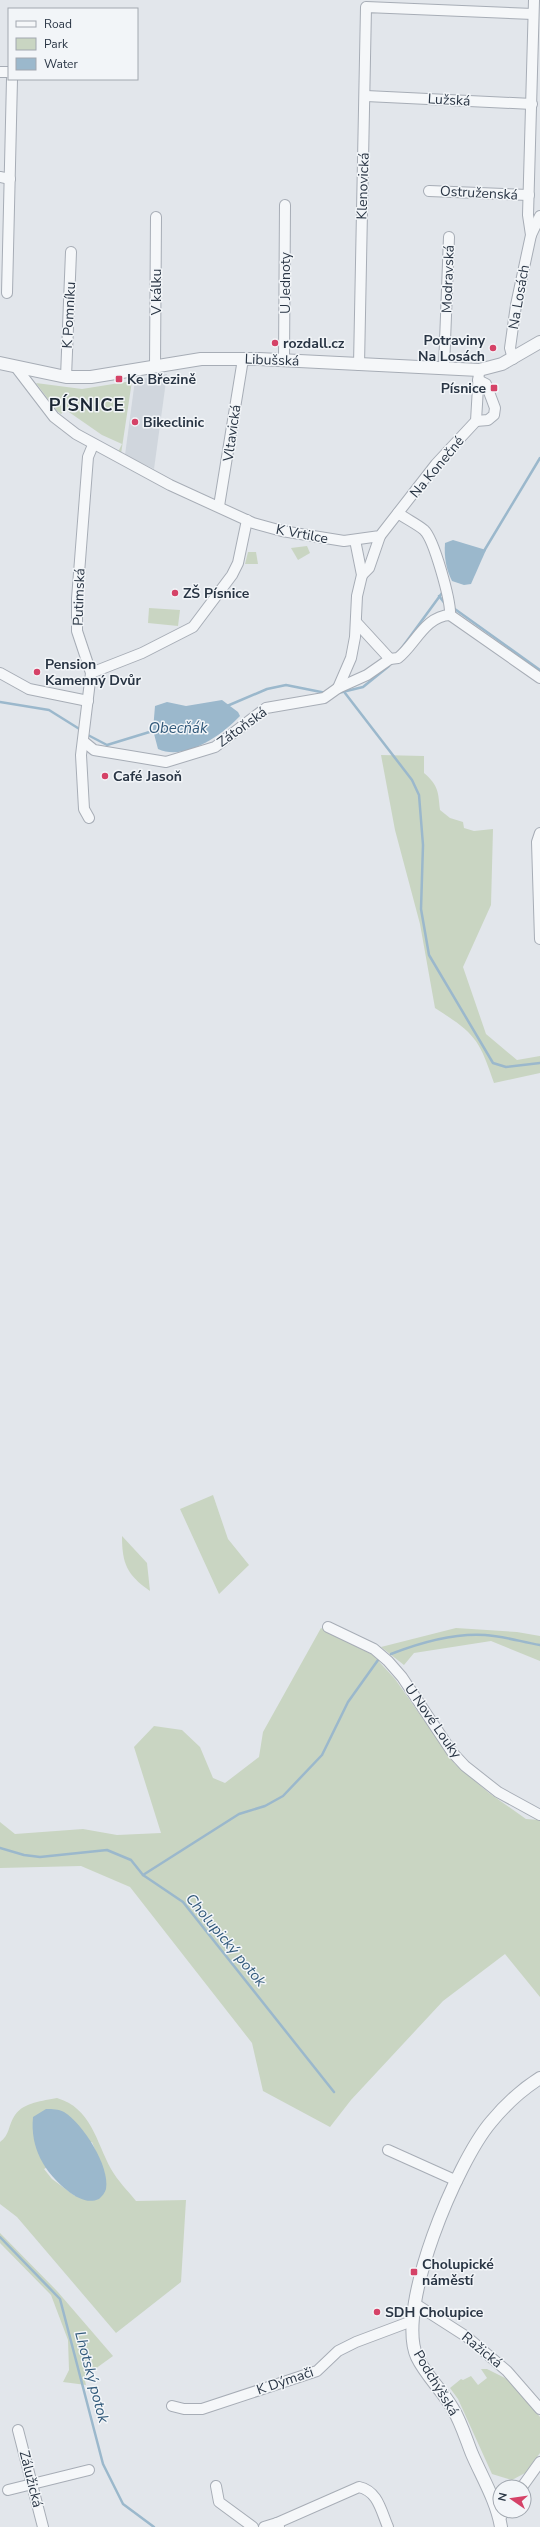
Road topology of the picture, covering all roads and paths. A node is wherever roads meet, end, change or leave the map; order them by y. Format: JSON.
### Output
{"nodes":[{"id":1,"x":534,"y":0,"type":"edge"},
{"id":2,"x":533,"y":14,"type":"junction"},
{"id":3,"x":12,"y":80,"type":"edge"},
{"id":4,"x":366,"y":96,"type":"junction"},
{"id":5,"x":532,"y":104,"type":"junction"},
{"id":6,"x":0,"y":177,"type":"edge"},
{"id":7,"x":10,"y":179,"type":"junction"},
{"id":8,"x":429,"y":191,"type":"dead end"},
{"id":9,"x":529,"y":195,"type":"junction"},
{"id":10,"x":286,"y":205,"type":"dead end"},
{"id":11,"x":540,"y":216,"type":"edge"},
{"id":12,"x":156,"y":217,"type":"dead end"},
{"id":13,"x":531,"y":235,"type":"junction"},
{"id":14,"x":449,"y":237,"type":"dead end"},
{"id":15,"x":72,"y":252,"type":"dead end"},
{"id":16,"x":7,"y":293,"type":"dead end"},
{"id":17,"x":540,"y":342,"type":"edge"},
{"id":18,"x":242,"y":359,"type":"junction"},
{"id":19,"x":513,"y":359,"type":"junction"},
{"id":20,"x":284,"y":360,"type":"junction"},
{"id":21,"x":0,"y":363,"type":"edge"},
{"id":22,"x":359,"y":365,"type":"junction"},
{"id":23,"x":15,"y":366,"type":"junction"},
{"id":24,"x":155,"y":366,"type":"junction"},
{"id":25,"x":444,"y":368,"type":"junction"},
{"id":26,"x":478,"y":375,"type":"junction"},
{"id":27,"x":66,"y":377,"type":"junction"},
{"id":28,"x":476,"y":421,"type":"junction"},
{"id":29,"x":93,"y":445,"type":"junction"},
{"id":30,"x":219,"y":506,"type":"junction"},
{"id":31,"x":398,"y":513,"type":"junction"},
{"id":32,"x":247,"y":520,"type":"junction"},
{"id":33,"x":380,"y":536,"type":"junction"},
{"id":34,"x":355,"y":540,"type":"junction"},
{"id":35,"x":362,"y":575,"type":"junction"},
{"id":36,"x":450,"y":609,"type":"junction"},
{"id":37,"x":356,"y":622,"type":"junction"},
{"id":38,"x":390,"y":659,"type":"junction"},
{"id":39,"x":0,"y":673,"type":"edge"},
{"id":40,"x":91,"y":673,"type":"junction"},
{"id":41,"x":540,"y":678,"type":"edge"},
{"id":42,"x":332,"y":692,"type":"junction"},
{"id":43,"x":88,"y":701,"type":"junction"},
{"id":44,"x":84,"y":736,"type":"junction"},
{"id":45,"x":89,"y":818,"type":"dead end"},
{"id":46,"x":540,"y":833,"type":"edge"},
{"id":47,"x":540,"y":939,"type":"edge"},
{"id":48,"x":328,"y":1626,"type":"dead end"},
{"id":49,"x":540,"y":1815,"type":"edge"},
{"id":50,"x":540,"y":2078,"type":"edge"},
{"id":51,"x":388,"y":2150,"type":"dead end"},
{"id":52,"x":457,"y":2181,"type":"junction"},
{"id":53,"x":414,"y":2302,"type":"junction"},
{"id":54,"x":412,"y":2321,"type":"junction"},
{"id":55,"x":172,"y":2406,"type":"dead end"},
{"id":56,"x":540,"y":2409,"type":"edge"},
{"id":57,"x":18,"y":2430,"type":"dead end"},
{"id":58,"x":540,"y":2462,"type":"edge"},
{"id":59,"x":90,"y":2470,"type":"dead end"},
{"id":60,"x":528,"y":2479,"type":"edge"},
{"id":61,"x":32,"y":2485,"type":"junction"},
{"id":62,"x":216,"y":2486,"type":"dead end"},
{"id":63,"x":8,"y":2490,"type":"dead end"},
{"id":64,"x":492,"y":2496,"type":"edge"},
{"id":65,"x":278,"y":2525,"type":"edge"},
{"id":66,"x":43,"y":2527,"type":"edge"},
{"id":67,"x":253,"y":2527,"type":"edge"},
{"id":68,"x":264,"y":2527,"type":"edge"},
{"id":69,"x":388,"y":2527,"type":"edge"}],
"edges":[{"from":1,"to":2,"type":"street","name":"Na Losách"},
{"from":2,"to":4,"type":"street","name":"Klenovická"},
{"from":2,"to":5,"type":"street","name":"Na Losách"},
{"from":3,"to":7,"type":"street"},
{"from":4,"to":5,"type":"street","name":"Lužská"},
{"from":4,"to":22,"type":"street","name":"Klenovická"},
{"from":5,"to":9,"type":"street","name":"Na Losách"},
{"from":6,"to":7,"type":"street"},
{"from":7,"to":16,"type":"street"},
{"from":8,"to":9,"type":"street","name":"Ostruženská"},
{"from":9,"to":13,"type":"street","name":"Na Losách"},
{"from":10,"to":20,"type":"street","name":"U Jednoty"},
{"from":11,"to":13,"type":"street","name":"Na Losách"},
{"from":12,"to":24,"type":"street","name":"V kálku"},
{"from":13,"to":19,"type":"street","name":"Na Losách"},
{"from":14,"to":25,"type":"street","name":"Modravská"},
{"from":15,"to":27,"type":"street","name":"K Pomníku"},
{"from":17,"to":19,"type":"street","name":"Libušská"},
{"from":18,"to":20,"type":"street","name":"Libušská"},
{"from":18,"to":24,"type":"street","name":"Libušská"},
{"from":18,"to":30,"type":"street","name":"Vltavická"},
{"from":19,"to":26,"type":"street","name":"Libušská"},
{"from":20,"to":22,"type":"street","name":"Libušská"},
{"from":21,"to":23,"type":"street","name":"Libušská"},
{"from":22,"to":25,"type":"street","name":"Libušská"},
{"from":23,"to":27,"type":"street","name":"Libušská"},
{"from":23,"to":29,"type":"street","name":"K Vrtilce"},
{"from":24,"to":27,"type":"street","name":"Libušská"},
{"from":25,"to":26,"type":"street","name":"Libušská"},
{"from":26,"to":28,"type":"street"},
{"from":26,"to":28,"type":"street","name":"Na Konečné"},
{"from":28,"to":31,"type":"street","name":"Na Konečné"},
{"from":29,"to":30,"type":"street","name":"K Vrtilce"},
{"from":29,"to":40,"type":"street","name":"Putimská"},
{"from":30,"to":32,"type":"street","name":"K Vrtilce"},
{"from":31,"to":33,"type":"street"},
{"from":31,"to":36,"type":"street"},
{"from":32,"to":34,"type":"street","name":"K Vrtilce"},
{"from":32,"to":40,"type":"street"},
{"from":33,"to":34,"type":"street","name":"K Vrtilce"},
{"from":33,"to":35,"type":"street"},
{"from":34,"to":35,"type":"street"},
{"from":35,"to":37,"type":"street"},
{"from":36,"to":38,"type":"street","name":"Zátoňská"},
{"from":36,"to":41,"type":"street"},
{"from":37,"to":38,"type":"street"},
{"from":37,"to":42,"type":"street"},
{"from":38,"to":42,"type":"street","name":"Zátoňská"},
{"from":39,"to":43,"type":"street"},
{"from":40,"to":43,"type":"street","name":"Putimská"},
{"from":42,"to":44,"type":"street","name":"Zátoňská"},
{"from":43,"to":44,"type":"street","name":"Putimská"},
{"from":44,"to":45,"type":"street","name":"Putimská"},
{"from":46,"to":47,"type":"street"},
{"from":48,"to":49,"type":"street","name":"U Nové Louky"},
{"from":50,"to":52,"type":"street","name":"Podchýšská"},
{"from":51,"to":52,"type":"street"},
{"from":52,"to":53,"type":"street","name":"Podchýšská"},
{"from":53,"to":54,"type":"street","name":"Podchýšská"},
{"from":53,"to":56,"type":"street","name":"Ražická"},
{"from":54,"to":55,"type":"street","name":"K Dýmači"},
{"from":54,"to":64,"type":"street","name":"Podchýšská"},
{"from":57,"to":61,"type":"street","name":"Zálužická"},
{"from":58,"to":60,"type":"street"},
{"from":59,"to":61,"type":"street"},
{"from":61,"to":63,"type":"street"},
{"from":61,"to":66,"type":"street","name":"Zálužická"},
{"from":62,"to":67,"type":"street"},
{"from":65,"to":68,"type":"street"},
{"from":65,"to":69,"type":"street"}]}
